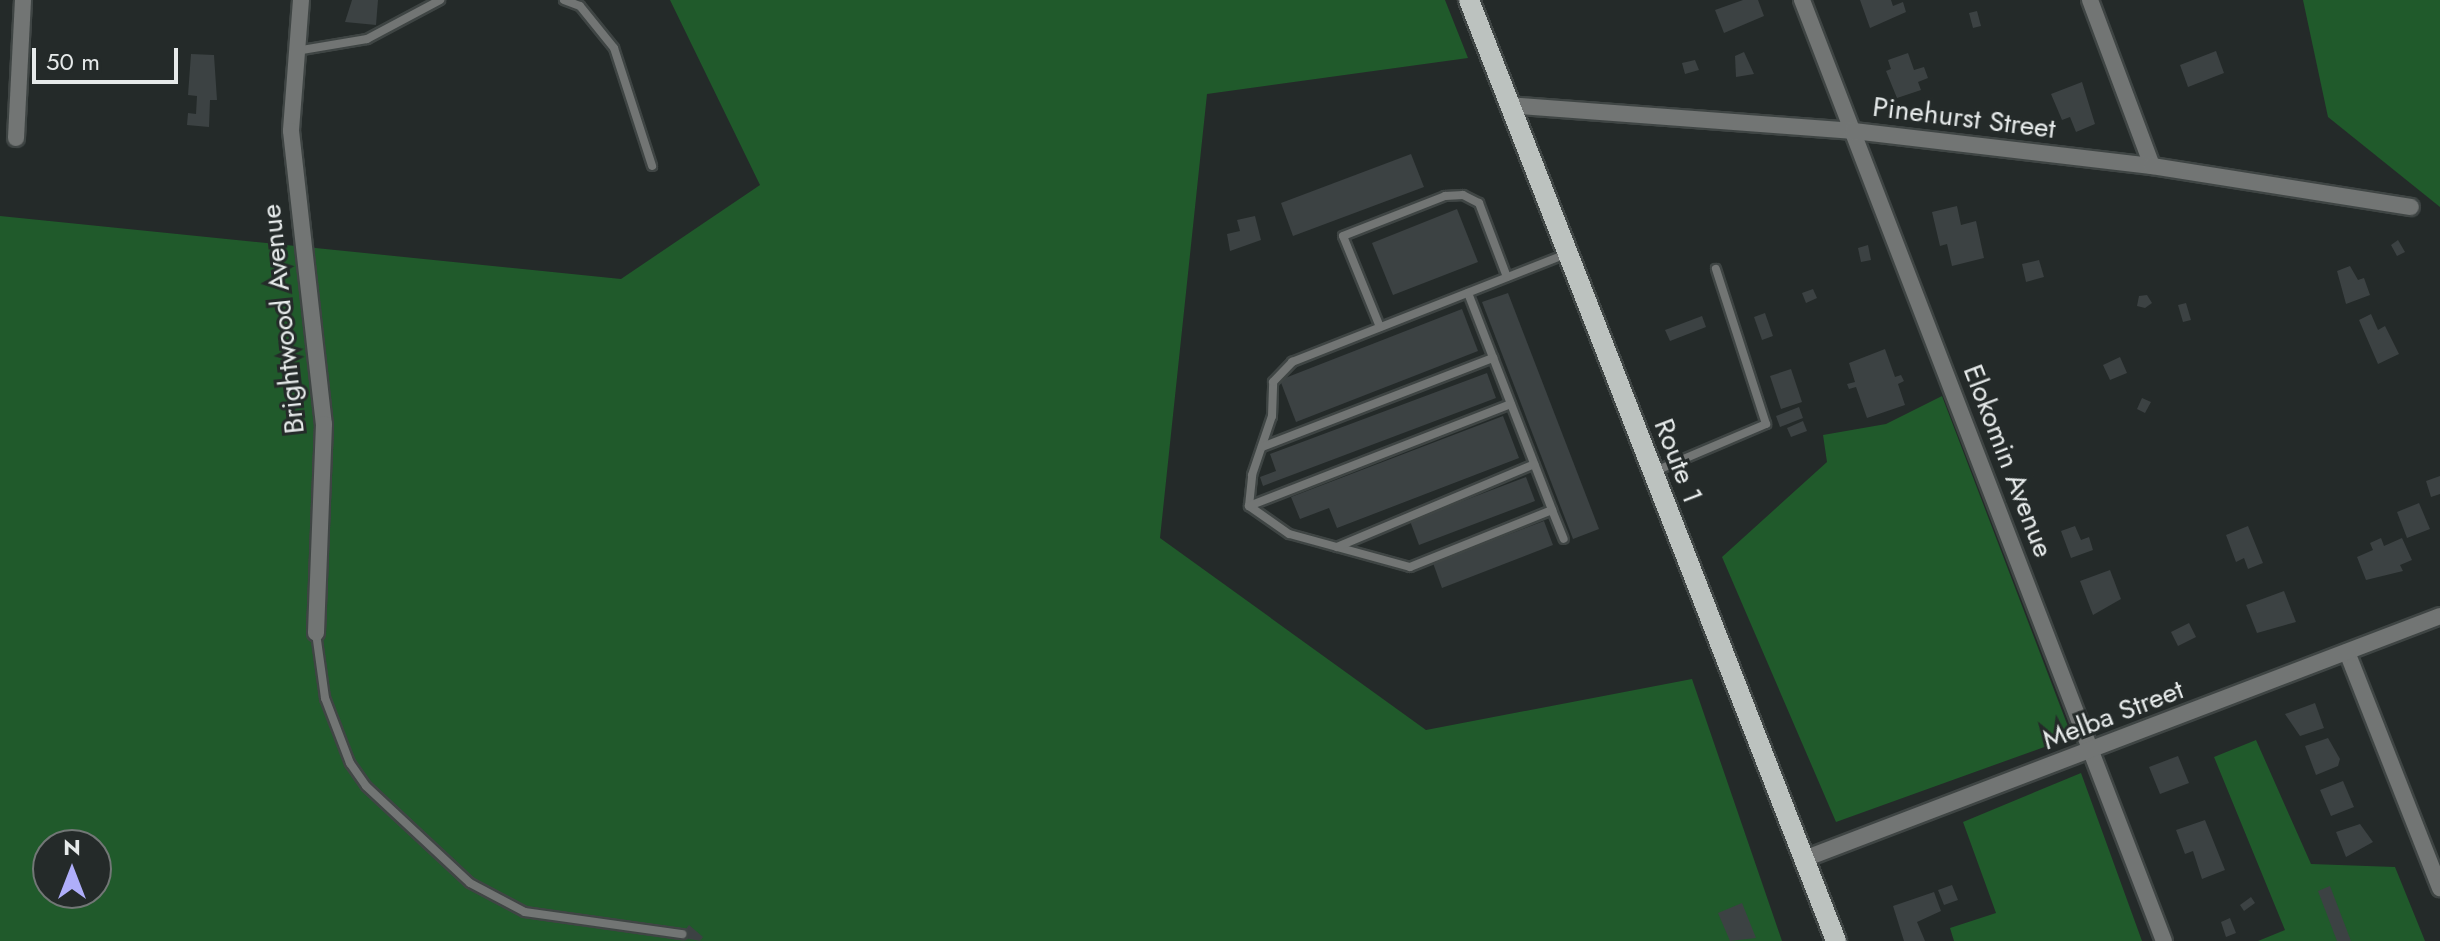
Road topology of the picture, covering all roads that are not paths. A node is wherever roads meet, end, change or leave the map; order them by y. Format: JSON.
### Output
{"nodes":[{"id":1,"x":23,"y":0,"type":"edge"},
{"id":2,"x":301,"y":0,"type":"edge"},
{"id":3,"x":440,"y":0,"type":"edge"},
{"id":4,"x":564,"y":0,"type":"edge"},
{"id":5,"x":1469,"y":0,"type":"edge"},
{"id":6,"x":1802,"y":0,"type":"edge"},
{"id":7,"x":2090,"y":0,"type":"edge"},
{"id":8,"x":295,"y":51,"type":"junction"},
{"id":9,"x":1508,"y":105,"type":"junction"},
{"id":10,"x":1853,"y":131,"type":"junction"},
{"id":11,"x":16,"y":138,"type":"dead end"},
{"id":12,"x":652,"y":166,"type":"dead end"},
{"id":13,"x":2152,"y":166,"type":"junction"},
{"id":14,"x":2411,"y":207,"type":"dead end"},
{"id":15,"x":1566,"y":254,"type":"junction"},
{"id":16,"x":1716,"y":269,"type":"dead end"},
{"id":17,"x":1507,"y":277,"type":"junction"},
{"id":18,"x":1468,"y":293,"type":"junction"},
{"id":19,"x":1380,"y":327,"type":"junction"},
{"id":20,"x":1493,"y":358,"type":"junction"},
{"id":21,"x":1511,"y":404,"type":"junction"},
{"id":22,"x":1262,"y":447,"type":"junction"},
{"id":23,"x":1534,"y":464,"type":"junction"},
{"id":24,"x":1652,"y":472,"type":"junction"},
{"id":25,"x":1249,"y":506,"type":"junction"},
{"id":26,"x":1552,"y":510,"type":"junction"},
{"id":27,"x":1564,"y":539,"type":"dead end"},
{"id":28,"x":1336,"y":547,"type":"junction"},
{"id":29,"x":2440,"y":616,"type":"edge"},
{"id":30,"x":316,"y":633,"type":"joint"},
{"id":31,"x":2347,"y":652,"type":"junction"},
{"id":32,"x":2092,"y":752,"type":"junction"},
{"id":33,"x":1804,"y":859,"type":"junction"},
{"id":34,"x":2440,"y":888,"type":"edge"},
{"id":35,"x":682,"y":934,"type":"dead end"},
{"id":36,"x":1836,"y":941,"type":"edge"},
{"id":37,"x":2164,"y":941,"type":"edge"}],
"edges":[{"from":1,"to":11,"type":"street"},
{"from":2,"to":8,"type":"street","name":"Brightwood Avenue"},
{"from":3,"to":8,"type":"lane"},
{"from":4,"to":12,"type":"lane"},
{"from":5,"to":9,"type":"main road","name":"Route 1"},
{"from":6,"to":10,"type":"street","name":"Elokomin Avenue"},
{"from":7,"to":13,"type":"street"},
{"from":8,"to":30,"type":"street","name":"Brightwood Avenue"},
{"from":9,"to":10,"type":"street","name":"Pinehurst Street"},
{"from":9,"to":15,"type":"main road","name":"Route 1"},
{"from":10,"to":13,"type":"street","name":"Pinehurst Street"},
{"from":10,"to":32,"type":"street","name":"Elokomin Avenue"},
{"from":13,"to":14,"type":"street","name":"Pinehurst Street"},
{"from":15,"to":17,"type":"lane"},
{"from":15,"to":24,"type":"main road","name":"Route 1"},
{"from":16,"to":24,"type":"lane"},
{"from":17,"to":18,"type":"lane"},
{"from":17,"to":19,"type":"lane"},
{"from":18,"to":19,"type":"lane"},
{"from":18,"to":20,"type":"lane"},
{"from":19,"to":22,"type":"lane"},
{"from":20,"to":21,"type":"lane"},
{"from":20,"to":22,"type":"lane"},
{"from":21,"to":23,"type":"lane"},
{"from":21,"to":25,"type":"lane"},
{"from":22,"to":25,"type":"lane"},
{"from":23,"to":26,"type":"lane"},
{"from":23,"to":28,"type":"lane"},
{"from":24,"to":33,"type":"main road","name":"Route 1"},
{"from":25,"to":28,"type":"lane"},
{"from":26,"to":27,"type":"lane"},
{"from":26,"to":28,"type":"lane"},
{"from":29,"to":31,"type":"street","name":"Melba Street"},
{"from":30,"to":35,"type":"lane"},
{"from":31,"to":32,"type":"street","name":"Melba Street"},
{"from":31,"to":34,"type":"street"},
{"from":32,"to":33,"type":"street","name":"Melba Street"},
{"from":32,"to":37,"type":"street","name":"Elokomin Avenue"},
{"from":33,"to":36,"type":"main road","name":"Route 1"}]}
